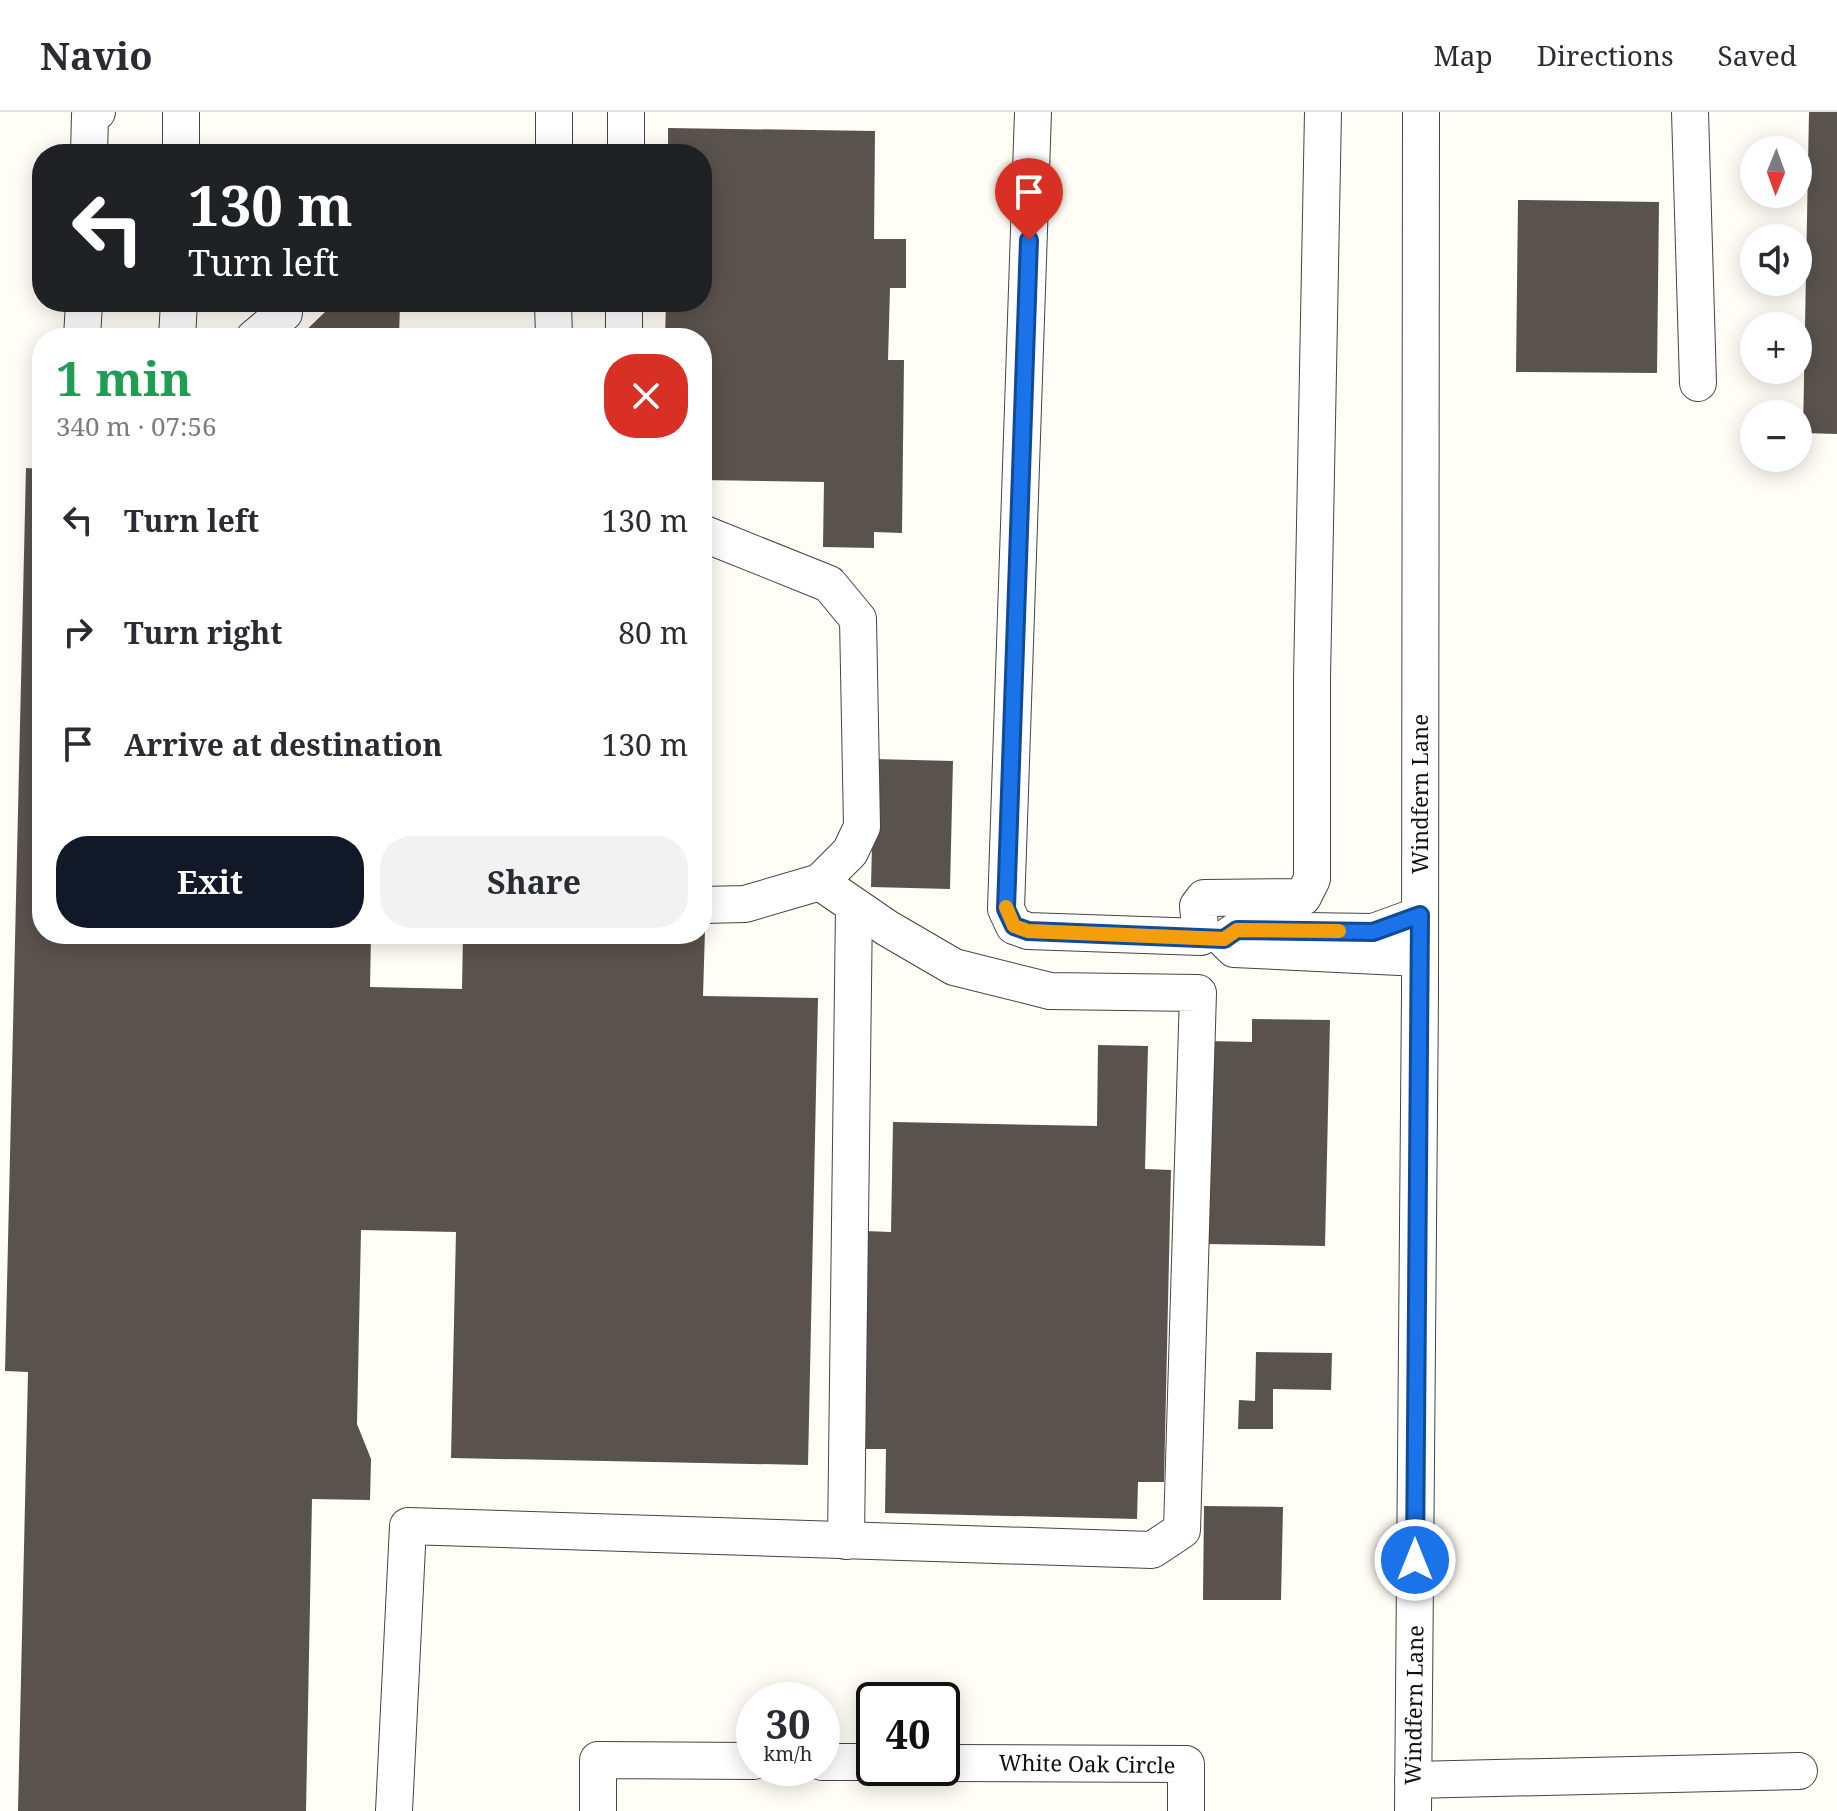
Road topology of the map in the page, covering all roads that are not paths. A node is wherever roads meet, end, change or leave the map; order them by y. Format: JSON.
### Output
{"nodes":[{"id":1,"x":97,"y":112,"type":"edge"},
{"id":2,"x":181,"y":112,"type":"edge"},
{"id":3,"x":554,"y":112,"type":"edge"},
{"id":4,"x":626,"y":112,"type":"edge"},
{"id":5,"x":1033,"y":112,"type":"edge"},
{"id":6,"x":1323,"y":112,"type":"edge"},
{"id":7,"x":1421,"y":112,"type":"edge"},
{"id":8,"x":1690,"y":112,"type":"edge"},
{"id":9,"x":89,"y":144,"type":"edge"},
{"id":10,"x":181,"y":144,"type":"edge"},
{"id":11,"x":554,"y":144,"type":"edge"},
{"id":12,"x":626,"y":144,"type":"edge"},
{"id":13,"x":284,"y":312,"type":"edge"},
{"id":14,"x":266,"y":328,"type":"edge"},
{"id":15,"x":1698,"y":383,"type":"dead end"},
{"id":16,"x":712,"y":537,"type":"edge"},
{"id":17,"x":820,"y":882,"type":"junction"},
{"id":18,"x":712,"y":905,"type":"edge"},
{"id":19,"x":854,"y":906,"type":"junction"},
{"id":20,"x":1420,"y":915,"type":"junction"},
{"id":21,"x":1212,"y":938,"type":"junction"},
{"id":22,"x":1420,"y":958,"type":"junction"},
{"id":23,"x":846,"y":1541,"type":"junction"},
{"id":24,"x":736,"y":1761,"type":"edge"},
{"id":25,"x":960,"y":1763,"type":"edge"},
{"id":26,"x":1799,"y":1771,"type":"dead end"},
{"id":27,"x":1413,"y":1795,"type":"edge"},
{"id":28,"x":394,"y":1811,"type":"edge"},
{"id":29,"x":598,"y":1811,"type":"edge"},
{"id":30,"x":1186,"y":1811,"type":"edge"}],
"edges":[{"from":1,"to":9,"type":"street"},
{"from":2,"to":10,"type":"street"},
{"from":3,"to":11,"type":"street"},
{"from":4,"to":12,"type":"street"},
{"from":5,"to":21,"type":"street"},
{"from":6,"to":21,"type":"street"},
{"from":7,"to":20,"type":"street","name":"Windfern Lane"},
{"from":8,"to":15,"type":"street"},
{"from":13,"to":14,"type":"street"},
{"from":16,"to":17,"type":"street"},
{"from":17,"to":18,"type":"street"},
{"from":17,"to":19,"type":"street"},
{"from":19,"to":23,"type":"street"},
{"from":19,"to":23,"type":"street"},
{"from":20,"to":21,"type":"street"},
{"from":20,"to":22,"type":"street","name":"Windfern Lane"},
{"from":21,"to":22,"type":"street"},
{"from":22,"to":27,"type":"street","name":"Windfern Lane"},
{"from":23,"to":28,"type":"street"},
{"from":24,"to":29,"type":"street"},
{"from":25,"to":30,"type":"street","name":"White Oak Circle"},
{"from":26,"to":27,"type":"street"}]}
